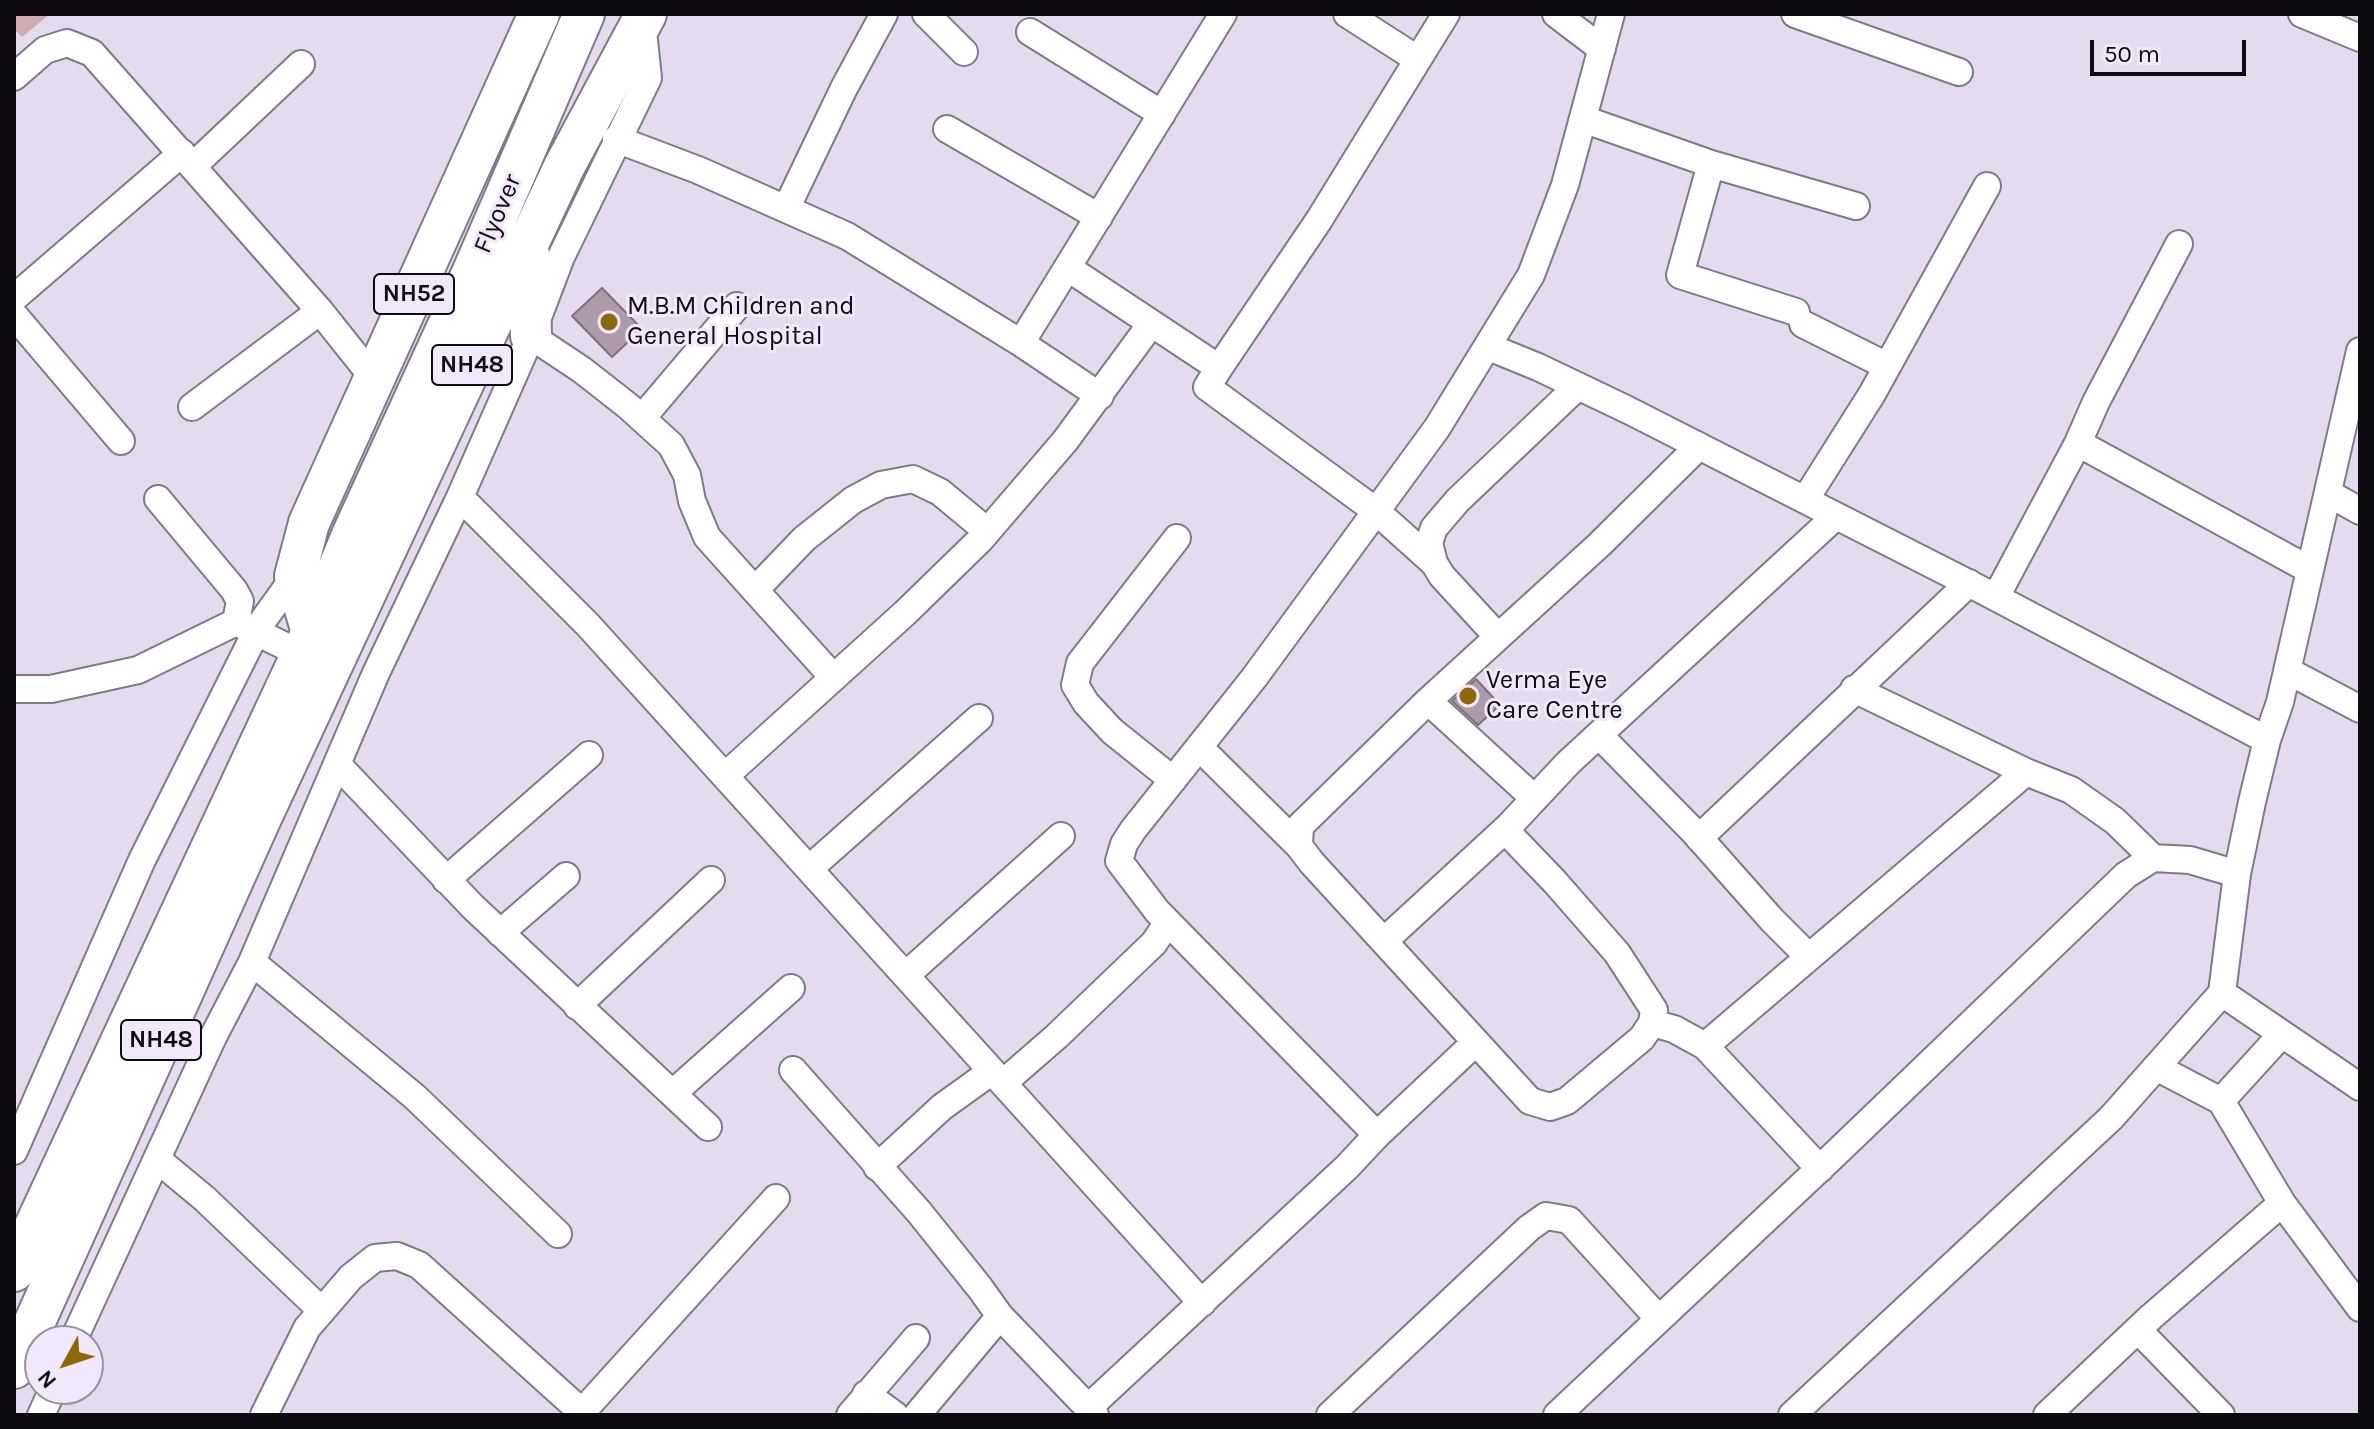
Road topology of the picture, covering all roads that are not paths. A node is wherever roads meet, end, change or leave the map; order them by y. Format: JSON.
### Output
{"nodes":[{"id":1,"x":539,"y":14,"type":"edge"},
{"id":2,"x":584,"y":14,"type":"edge"},
{"id":3,"x":884,"y":14,"type":"edge"},
{"id":4,"x":926,"y":14,"type":"edge"},
{"id":5,"x":1223,"y":14,"type":"edge"},
{"id":6,"x":1347,"y":14,"type":"edge"},
{"id":7,"x":1446,"y":14,"type":"edge"},
{"id":8,"x":1556,"y":14,"type":"edge"},
{"id":9,"x":1611,"y":14,"type":"edge"},
{"id":10,"x":1795,"y":14,"type":"edge"},
{"id":11,"x":2302,"y":14,"type":"edge"},
{"id":12,"x":644,"y":17,"type":"edge"},
{"id":13,"x":1030,"y":32,"type":"dead end"},
{"id":14,"x":2360,"y":38,"type":"edge"},
{"id":15,"x":1602,"y":49,"type":"junction"},
{"id":16,"x":964,"y":52,"type":"dead end"},
{"id":17,"x":1417,"y":59,"type":"junction"},
{"id":18,"x":301,"y":64,"type":"dead end"},
{"id":19,"x":1959,"y":72,"type":"dead end"},
{"id":20,"x":14,"y":77,"type":"edge"},
{"id":21,"x":1162,"y":114,"type":"junction"},
{"id":22,"x":1583,"y":119,"type":"junction"},
{"id":23,"x":947,"y":129,"type":"dead end"},
{"id":24,"x":616,"y":139,"type":"junction"},
{"id":25,"x":188,"y":160,"type":"junction"},
{"id":26,"x":1711,"y":164,"type":"junction"},
{"id":27,"x":1987,"y":186,"type":"dead end"},
{"id":28,"x":1856,"y":206,"type":"dead end"},
{"id":29,"x":786,"y":209,"type":"junction"},
{"id":30,"x":1099,"y":217,"type":"junction"},
{"id":31,"x":529,"y":242,"type":"junction"},
{"id":32,"x":2179,"y":244,"type":"dead end"},
{"id":33,"x":1068,"y":268,"type":"junction"},
{"id":34,"x":14,"y":298,"type":"edge"},
{"id":35,"x":737,"y":306,"type":"dead end"},
{"id":36,"x":320,"y":311,"type":"junction"},
{"id":37,"x":14,"y":315,"type":"edge"},
{"id":38,"x":1151,"y":324,"type":"junction"},
{"id":39,"x":531,"y":336,"type":"junction"},
{"id":40,"x":1021,"y":343,"type":"junction"},
{"id":41,"x":1489,"y":347,"type":"junction"},
{"id":42,"x":2360,"y":351,"type":"edge"},
{"id":43,"x":1887,"y":366,"type":"junction"},
{"id":44,"x":1219,"y":368,"type":"junction"},
{"id":45,"x":375,"y":380,"type":"junction"},
{"id":46,"x":1578,"y":386,"type":"junction"},
{"id":47,"x":1100,"y":396,"type":"junction"},
{"id":48,"x":192,"y":407,"type":"dead end"},
{"id":49,"x":642,"y":418,"type":"junction"},
{"id":50,"x":121,"y":441,"type":"dead end"},
{"id":51,"x":2078,"y":443,"type":"junction"},
{"id":52,"x":1699,"y":446,"type":"junction"},
{"id":53,"x":2328,"y":493,"type":"junction"},
{"id":54,"x":460,"y":497,"type":"junction"},
{"id":55,"x":158,"y":499,"type":"dead end"},
{"id":56,"x":1805,"y":500,"type":"junction"},
{"id":57,"x":1376,"y":511,"type":"junction"},
{"id":58,"x":2360,"y":511,"type":"edge"},
{"id":59,"x":1836,"y":516,"type":"junction"},
{"id":60,"x":987,"y":531,"type":"junction"},
{"id":61,"x":1177,"y":538,"type":"dead end"},
{"id":62,"x":1434,"y":563,"type":"junction"},
{"id":63,"x":2310,"y":570,"type":"junction"},
{"id":64,"x":295,"y":576,"type":"junction"},
{"id":65,"x":1969,"y":583,"type":"junction"},
{"id":66,"x":755,"y":590,"type":"junction"},
{"id":67,"x":1996,"y":597,"type":"junction"},
{"id":68,"x":246,"y":628,"type":"junction"},
{"id":69,"x":1498,"y":637,"type":"junction"},
{"id":70,"x":307,"y":643,"type":"junction"},
{"id":71,"x":2288,"y":671,"type":"junction"},
{"id":72,"x":833,"y":677,"type":"junction"},
{"id":73,"x":14,"y":689,"type":"edge"},
{"id":74,"x":1854,"y":689,"type":"junction"},
{"id":75,"x":1428,"y":701,"type":"junction"},
{"id":76,"x":2360,"y":709,"type":"edge"},
{"id":77,"x":979,"y":718,"type":"dead end"},
{"id":78,"x":1600,"y":736,"type":"junction"},
{"id":79,"x":2267,"y":740,"type":"junction"},
{"id":80,"x":1199,"y":747,"type":"junction"},
{"id":81,"x":589,"y":755,"type":"dead end"},
{"id":82,"x":337,"y":764,"type":"junction"},
{"id":83,"x":2026,"y":772,"type":"junction"},
{"id":84,"x":725,"y":776,"type":"junction"},
{"id":85,"x":1173,"y":780,"type":"junction"},
{"id":86,"x":1534,"y":798,"type":"junction"},
{"id":87,"x":1505,"y":830,"type":"junction"},
{"id":88,"x":1061,"y":836,"type":"dead end"},
{"id":89,"x":1699,"y":838,"type":"junction"},
{"id":90,"x":1299,"y":846,"type":"junction"},
{"id":91,"x":2153,"y":858,"type":"junction"},
{"id":92,"x":809,"y":869,"type":"junction"},
{"id":93,"x":2237,"y":874,"type":"junction"},
{"id":94,"x":566,"y":876,"type":"dead end"},
{"id":95,"x":446,"y":880,"type":"junction"},
{"id":96,"x":711,"y":880,"type":"dead end"},
{"id":97,"x":1168,"y":922,"type":"junction"},
{"id":98,"x":500,"y":933,"type":"junction"},
{"id":99,"x":1384,"y":941,"type":"junction"},
{"id":100,"x":1809,"y":957,"type":"junction"},
{"id":101,"x":252,"y":962,"type":"junction"},
{"id":102,"x":906,"y":975,"type":"junction"},
{"id":103,"x":791,"y":988,"type":"dead end"},
{"id":104,"x":2222,"y":993,"type":"junction"},
{"id":105,"x":577,"y":1006,"type":"junction"},
{"id":106,"x":1652,"y":1023,"type":"junction"},
{"id":107,"x":2282,"y":1034,"type":"junction"},
{"id":108,"x":1476,"y":1042,"type":"junction"},
{"id":109,"x":1705,"y":1046,"type":"junction"},
{"id":110,"x":2156,"y":1067,"type":"junction"},
{"id":111,"x":793,"y":1070,"type":"dead end"},
{"id":112,"x":997,"y":1077,"type":"junction"},
{"id":113,"x":2360,"y":1087,"type":"edge"},
{"id":114,"x":673,"y":1093,"type":"junction"},
{"id":115,"x":2221,"y":1101,"type":"junction"},
{"id":116,"x":23,"y":1111,"type":"edge"},
{"id":117,"x":708,"y":1127,"type":"dead end"},
{"id":118,"x":1377,"y":1135,"type":"junction"},
{"id":119,"x":14,"y":1151,"type":"edge"},
{"id":120,"x":158,"y":1160,"type":"junction"},
{"id":121,"x":877,"y":1167,"type":"junction"},
{"id":122,"x":1820,"y":1169,"type":"junction"},
{"id":123,"x":776,"y":1198,"type":"dead end"},
{"id":124,"x":2282,"y":1203,"type":"junction"},
{"id":125,"x":558,"y":1234,"type":"dead end"},
{"id":126,"x":14,"y":1271,"type":"edge"},
{"id":127,"x":1202,"y":1303,"type":"junction"},
{"id":128,"x":2360,"y":1308,"type":"edge"},
{"id":129,"x":322,"y":1311,"type":"junction"},
{"id":130,"x":1000,"y":1316,"type":"junction"},
{"id":131,"x":1658,"y":1318,"type":"junction"},
{"id":132,"x":81,"y":1325,"type":"edge"},
{"id":133,"x":2138,"y":1330,"type":"junction"},
{"id":134,"x":916,"y":1338,"type":"dead end"},
{"id":135,"x":14,"y":1368,"type":"edge"},
{"id":136,"x":866,"y":1394,"type":"junction"},
{"id":137,"x":1091,"y":1412,"type":"edge"},
{"id":138,"x":583,"y":1413,"type":"edge"},
{"id":139,"x":264,"y":1415,"type":"edge"},
{"id":140,"x":850,"y":1415,"type":"edge"},
{"id":141,"x":895,"y":1415,"type":"edge"},
{"id":142,"x":917,"y":1415,"type":"edge"},
{"id":143,"x":1330,"y":1415,"type":"edge"},
{"id":144,"x":1557,"y":1415,"type":"edge"},
{"id":145,"x":1792,"y":1415,"type":"edge"},
{"id":146,"x":2047,"y":1415,"type":"edge"},
{"id":147,"x":2221,"y":1415,"type":"edge"}],
"edges":[{"from":1,"to":45,"type":"highway","number":"NH52"},
{"from":2,"to":70,"type":"highway","name":"Flyover","number":"NH48"},
{"from":3,"to":29,"type":"street"},
{"from":4,"to":16,"type":"street"},
{"from":5,"to":21,"type":"street"},
{"from":6,"to":17,"type":"street"},
{"from":7,"to":17,"type":"street"},
{"from":8,"to":15,"type":"street"},
{"from":9,"to":15,"type":"street"},
{"from":10,"to":19,"type":"street"},
{"from":11,"to":14,"type":"street"},
{"from":12,"to":24,"type":"street"},
{"from":12,"to":31,"type":"highway","number":"NH48"},
{"from":13,"to":21,"type":"street"},
{"from":15,"to":22,"type":"street"},
{"from":17,"to":44,"type":"street"},
{"from":18,"to":25,"type":"street"},
{"from":20,"to":25,"type":"street"},
{"from":21,"to":30,"type":"street"},
{"from":22,"to":26,"type":"street"},
{"from":22,"to":41,"type":"street"},
{"from":23,"to":30,"type":"street"},
{"from":24,"to":29,"type":"street"},
{"from":24,"to":39,"type":"street"},
{"from":25,"to":34,"type":"street"},
{"from":25,"to":36,"type":"street"},
{"from":26,"to":28,"type":"street"},
{"from":26,"to":43,"type":"street"},
{"from":27,"to":43,"type":"street"},
{"from":29,"to":40,"type":"street"},
{"from":30,"to":33,"type":"street"},
{"from":31,"to":39,"type":"highway"},
{"from":31,"to":135,"type":"highway","number":"NH48"},
{"from":32,"to":51,"type":"street"},
{"from":33,"to":38,"type":"street"},
{"from":33,"to":40,"type":"street"},
{"from":35,"to":49,"type":"street"},
{"from":36,"to":45,"type":"street"},
{"from":36,"to":48,"type":"street"},
{"from":37,"to":50,"type":"street"},
{"from":38,"to":44,"type":"street"},
{"from":38,"to":47,"type":"street"},
{"from":39,"to":49,"type":"street"},
{"from":39,"to":54,"type":"street"},
{"from":40,"to":47,"type":"street"},
{"from":41,"to":46,"type":"street"},
{"from":41,"to":57,"type":"street"},
{"from":42,"to":53,"type":"street"},
{"from":43,"to":56,"type":"street"},
{"from":44,"to":57,"type":"street"},
{"from":45,"to":64,"type":"highway","number":"NH52"},
{"from":46,"to":52,"type":"street"},
{"from":46,"to":62,"type":"street"},
{"from":47,"to":60,"type":"street"},
{"from":49,"to":66,"type":"street"},
{"from":51,"to":63,"type":"street"},
{"from":51,"to":67,"type":"street"},
{"from":52,"to":56,"type":"street"},
{"from":52,"to":69,"type":"street"},
{"from":53,"to":58,"type":"street"},
{"from":53,"to":63,"type":"street"},
{"from":54,"to":82,"type":"street"},
{"from":54,"to":84,"type":"street"},
{"from":55,"to":68,"type":"street"},
{"from":56,"to":59,"type":"street"},
{"from":57,"to":62,"type":"street"},
{"from":57,"to":80,"type":"street"},
{"from":59,"to":65,"type":"street"},
{"from":59,"to":78,"type":"street"},
{"from":60,"to":66,"type":"street"},
{"from":60,"to":72,"type":"street"},
{"from":61,"to":85,"type":"street"},
{"from":62,"to":69,"type":"street"},
{"from":63,"to":71,"type":"street"},
{"from":64,"to":68,"type":"street"},
{"from":64,"to":70,"type":"highway"},
{"from":65,"to":67,"type":"street"},
{"from":65,"to":74,"type":"street"},
{"from":66,"to":72,"type":"street"},
{"from":67,"to":79,"type":"street"},
{"from":68,"to":70,"type":"street"},
{"from":68,"to":73,"type":"street"},
{"from":68,"to":116,"type":"street"},
{"from":69,"to":75,"type":"street"},
{"from":70,"to":126,"type":"highway","number":"NH48"},
{"from":71,"to":76,"type":"street"},
{"from":71,"to":79,"type":"street"},
{"from":72,"to":84,"type":"street"},
{"from":74,"to":83,"type":"street"},
{"from":74,"to":89,"type":"street"},
{"from":75,"to":86,"type":"street"},
{"from":75,"to":90,"type":"street"},
{"from":77,"to":92,"type":"street"},
{"from":78,"to":86,"type":"street"},
{"from":78,"to":89,"type":"street"},
{"from":79,"to":93,"type":"street"},
{"from":80,"to":85,"type":"street"},
{"from":80,"to":90,"type":"street"},
{"from":81,"to":95,"type":"street"},
{"from":82,"to":95,"type":"street"},
{"from":82,"to":101,"type":"street"},
{"from":83,"to":91,"type":"street"},
{"from":83,"to":100,"type":"street"},
{"from":84,"to":92,"type":"street"},
{"from":85,"to":97,"type":"street"},
{"from":86,"to":87,"type":"street"},
{"from":87,"to":99,"type":"street"},
{"from":87,"to":106,"type":"street"},
{"from":88,"to":102,"type":"street"},
{"from":89,"to":100,"type":"street"},
{"from":90,"to":99,"type":"street"},
{"from":91,"to":93,"type":"street"},
{"from":91,"to":122,"type":"street"},
{"from":92,"to":102,"type":"street"},
{"from":93,"to":104,"type":"street"},
{"from":94,"to":98,"type":"street"},
{"from":95,"to":98,"type":"street"},
{"from":96,"to":105,"type":"street"},
{"from":97,"to":112,"type":"street"},
{"from":97,"to":118,"type":"street"},
{"from":98,"to":105,"type":"street"},
{"from":99,"to":108,"type":"street"},
{"from":100,"to":109,"type":"street"},
{"from":101,"to":120,"type":"street"},
{"from":101,"to":125,"type":"street"},
{"from":102,"to":112,"type":"street"},
{"from":103,"to":114,"type":"street"},
{"from":104,"to":107,"type":"street"},
{"from":104,"to":110,"type":"street"},
{"from":105,"to":114,"type":"street"},
{"from":106,"to":108,"type":"street"},
{"from":106,"to":109,"type":"street"},
{"from":107,"to":113,"type":"street"},
{"from":107,"to":115,"type":"street"},
{"from":108,"to":118,"type":"street"},
{"from":109,"to":122,"type":"street"},
{"from":110,"to":115,"type":"street"},
{"from":110,"to":145,"type":"street"},
{"from":111,"to":121,"type":"street"},
{"from":112,"to":121,"type":"street"},
{"from":112,"to":127,"type":"street"},
{"from":114,"to":117,"type":"street"},
{"from":115,"to":124,"type":"street"},
{"from":116,"to":119,"type":"street"},
{"from":118,"to":127,"type":"street"},
{"from":120,"to":129,"type":"street"},
{"from":120,"to":132,"type":"street"},
{"from":121,"to":130,"type":"street"},
{"from":122,"to":131,"type":"street"},
{"from":123,"to":138,"type":"street"},
{"from":124,"to":128,"type":"street"},
{"from":124,"to":133,"type":"street"},
{"from":127,"to":137,"type":"street"},
{"from":129,"to":138,"type":"street"},
{"from":129,"to":139,"type":"street"},
{"from":130,"to":137,"type":"street"},
{"from":130,"to":142,"type":"street"},
{"from":131,"to":143,"type":"street"},
{"from":131,"to":144,"type":"street"},
{"from":133,"to":146,"type":"street"},
{"from":133,"to":147,"type":"street"},
{"from":134,"to":136,"type":"street"},
{"from":136,"to":140,"type":"street"},
{"from":136,"to":141,"type":"street"}]}
